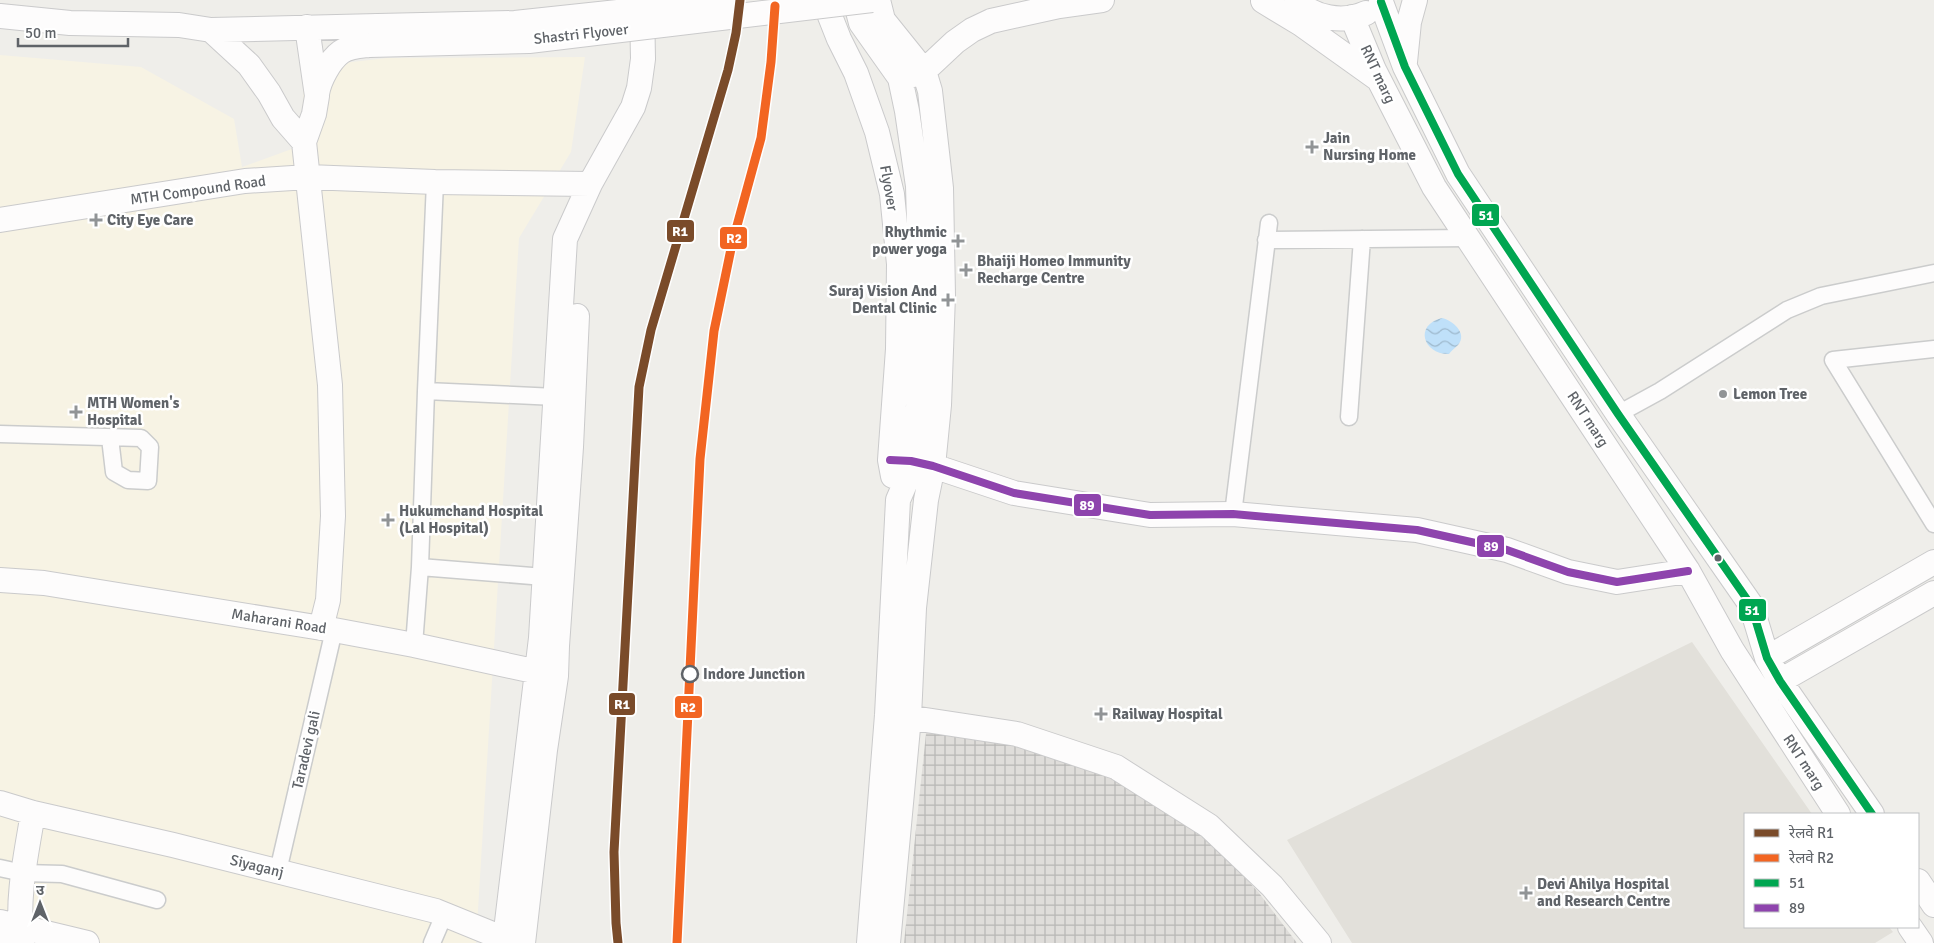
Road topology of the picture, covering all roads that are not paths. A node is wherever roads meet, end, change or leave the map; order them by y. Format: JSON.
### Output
{"nodes":[{"id":1,"x":642,"y":0,"type":"edge"},
{"id":2,"x":729,"y":0,"type":"edge"},
{"id":3,"x":855,"y":0,"type":"edge"},
{"id":4,"x":872,"y":0,"type":"edge"},
{"id":5,"x":878,"y":0,"type":"edge"},
{"id":6,"x":1102,"y":0,"type":"edge"},
{"id":7,"x":1253,"y":0,"type":"edge"},
{"id":8,"x":1415,"y":0,"type":"edge"},
{"id":9,"x":1298,"y":1,"type":"edge"},
{"id":10,"x":1382,"y":1,"type":"edge"},
{"id":11,"x":826,"y":6,"type":"junction"},
{"id":12,"x":0,"y":16,"type":"edge"},
{"id":13,"x":1352,"y":17,"type":"junction"},
{"id":14,"x":307,"y":27,"type":"junction"},
{"id":15,"x":211,"y":30,"type":"junction"},
{"id":16,"x":373,"y":36,"type":"junction"},
{"id":17,"x":1405,"y":67,"type":"junction"},
{"id":18,"x":924,"y":71,"type":"junction"},
{"id":19,"x":900,"y":78,"type":"junction"},
{"id":20,"x":1379,"y":80,"type":"junction"},
{"id":21,"x":317,"y":96,"type":"junction"},
{"id":22,"x":306,"y":162,"type":"junction"},
{"id":23,"x":593,"y":177,"type":"junction"},
{"id":24,"x":436,"y":182,"type":"junction"},
{"id":25,"x":579,"y":209,"type":"junction"},
{"id":26,"x":0,"y":220,"type":"edge"},
{"id":27,"x":1268,"y":222,"type":"dead end"},
{"id":28,"x":1468,"y":238,"type":"junction"},
{"id":29,"x":1362,"y":239,"type":"junction"},
{"id":30,"x":1266,"y":240,"type":"junction"},
{"id":31,"x":1934,"y":274,"type":"edge"},
{"id":32,"x":1934,"y":349,"type":"edge"},
{"id":33,"x":426,"y":391,"type":"junction"},
{"id":34,"x":556,"y":398,"type":"junction"},
{"id":35,"x":1618,"y":414,"type":"junction"},
{"id":36,"x":1349,"y":417,"type":"dead end"},
{"id":37,"x":0,"y":434,"type":"edge"},
{"id":38,"x":110,"y":438,"type":"dead end"},
{"id":39,"x":906,"y":458,"type":"junction"},
{"id":40,"x":1233,"y":514,"type":"junction"},
{"id":41,"x":1934,"y":524,"type":"edge"},
{"id":42,"x":1934,"y":562,"type":"edge"},
{"id":43,"x":420,"y":567,"type":"junction"},
{"id":44,"x":1688,"y":571,"type":"junction"},
{"id":45,"x":544,"y":577,"type":"junction"},
{"id":46,"x":0,"y":580,"type":"edge"},
{"id":47,"x":1934,"y":593,"type":"edge"},
{"id":48,"x":328,"y":629,"type":"junction"},
{"id":49,"x":414,"y":645,"type":"junction"},
{"id":50,"x":1774,"y":654,"type":"junction"},
{"id":51,"x":547,"y":674,"type":"junction"},
{"id":52,"x":1787,"y":677,"type":"junction"},
{"id":53,"x":898,"y":716,"type":"junction"},
{"id":54,"x":0,"y":802,"type":"edge"},
{"id":55,"x":33,"y":813,"type":"junction"},
{"id":56,"x":1837,"y":813,"type":"edge"},
{"id":57,"x":1871,"y":813,"type":"edge"},
{"id":58,"x":0,"y":868,"type":"edge"},
{"id":59,"x":278,"y":871,"type":"junction"},
{"id":60,"x":23,"y":873,"type":"junction"},
{"id":61,"x":1919,"y":882,"type":"edge"},
{"id":62,"x":157,"y":900,"type":"dead end"},
{"id":63,"x":1934,"y":905,"type":"edge"},
{"id":64,"x":444,"y":914,"type":"junction"},
{"id":65,"x":1911,"y":928,"type":"edge"},
{"id":66,"x":15,"y":933,"type":"edge"},
{"id":67,"x":0,"y":939,"type":"edge"},
{"id":68,"x":513,"y":942,"type":"edge"},
{"id":69,"x":87,"y":943,"type":"edge"},
{"id":70,"x":432,"y":943,"type":"edge"},
{"id":71,"x":869,"y":943,"type":"edge"},
{"id":72,"x":888,"y":943,"type":"edge"},
{"id":73,"x":1319,"y":943,"type":"edge"},
{"id":74,"x":1920,"y":943,"type":"edge"}],
"edges":[{"from":1,"to":23,"type":"street"},
{"from":2,"to":16,"type":"street","name":"Shastri Flyover","bridge":true},
{"from":3,"to":19,"type":"street"},
{"from":4,"to":11,"type":"street","name":"Shastri Flyover","bridge":true},
{"from":5,"to":18,"type":"street"},
{"from":6,"to":18,"type":"street"},
{"from":7,"to":9,"type":"street"},
{"from":7,"to":20,"type":"street"},
{"from":8,"to":17,"type":"street"},
{"from":9,"to":13,"type":"street"},
{"from":10,"to":13,"type":"street"},
{"from":10,"to":17,"type":"street","name":"RNT marg"},
{"from":11,"to":16,"type":"street","name":"Shastri Flyover","bridge":true},
{"from":11,"to":39,"type":"street","name":"Flyover"},
{"from":12,"to":15,"type":"street","name":"Shastri Flyover"},
{"from":13,"to":20,"type":"street","name":"RNT marg"},
{"from":14,"to":15,"type":"street","name":"Shastri Flyover"},
{"from":14,"to":16,"type":"street","name":"Shastri Flyover"},
{"from":14,"to":21,"type":"street"},
{"from":15,"to":22,"type":"street"},
{"from":16,"to":21,"type":"street","name":"Shastri Flyover"},
{"from":17,"to":35,"type":"street","name":"RNT marg"},
{"from":18,"to":19,"type":"street"},
{"from":18,"to":39,"type":"street"},
{"from":19,"to":39,"type":"street"},
{"from":20,"to":28,"type":"street","name":"RNT marg"},
{"from":21,"to":22,"type":"street"},
{"from":22,"to":23,"type":"street"},
{"from":22,"to":24,"type":"street"},
{"from":22,"to":26,"type":"street","name":"MTH Compound Road"},
{"from":22,"to":48,"type":"street"},
{"from":23,"to":24,"type":"street"},
{"from":23,"to":25,"type":"street"},
{"from":24,"to":33,"type":"street"},
{"from":25,"to":34,"type":"street"},
{"from":25,"to":51,"type":"street"},
{"from":27,"to":30,"type":"street"},
{"from":28,"to":29,"type":"street"},
{"from":28,"to":44,"type":"street","name":"RNT marg"},
{"from":29,"to":30,"type":"street"},
{"from":29,"to":36,"type":"street"},
{"from":30,"to":40,"type":"street"},
{"from":31,"to":35,"type":"street"},
{"from":32,"to":41,"type":"street"},
{"from":33,"to":34,"type":"street"},
{"from":33,"to":43,"type":"street"},
{"from":34,"to":45,"type":"street"},
{"from":35,"to":50,"type":"street","name":"RNT marg"},
{"from":37,"to":38,"type":"street"},
{"from":39,"to":40,"type":"street"},
{"from":39,"to":53,"type":"street","name":"Flyover"},
{"from":39,"to":53,"type":"street"},
{"from":40,"to":44,"type":"street"},
{"from":42,"to":50,"type":"street"},
{"from":43,"to":45,"type":"street"},
{"from":43,"to":49,"type":"street"},
{"from":44,"to":56,"type":"street","name":"RNT marg"},
{"from":45,"to":51,"type":"street"},
{"from":46,"to":48,"type":"street","name":"Maharani Road"},
{"from":47,"to":52,"type":"street"},
{"from":48,"to":49,"type":"street","name":"Maharani Road"},
{"from":48,"to":59,"type":"street","name":"Taradevi gali"},
{"from":49,"to":51,"type":"street","name":"Maharani Road"},
{"from":50,"to":52,"type":"street","name":"RNT marg"},
{"from":51,"to":68,"type":"street"},
{"from":52,"to":57,"type":"street","name":"RNT marg"},
{"from":53,"to":71,"type":"street"},
{"from":53,"to":72,"type":"street"},
{"from":53,"to":73,"type":"street"},
{"from":54,"to":55,"type":"street","name":"Siyaganj"},
{"from":55,"to":59,"type":"street","name":"Siyaganj"},
{"from":55,"to":60,"type":"street"},
{"from":58,"to":60,"type":"street"},
{"from":59,"to":64,"type":"street","name":"Siyaganj"},
{"from":60,"to":62,"type":"street"},
{"from":60,"to":66,"type":"street"},
{"from":61,"to":63,"type":"street"},
{"from":64,"to":68,"type":"street","name":"Siyaganj"},
{"from":64,"to":70,"type":"street"},
{"from":65,"to":74,"type":"street"},
{"from":66,"to":67,"type":"street"},
{"from":66,"to":69,"type":"street"}]}
